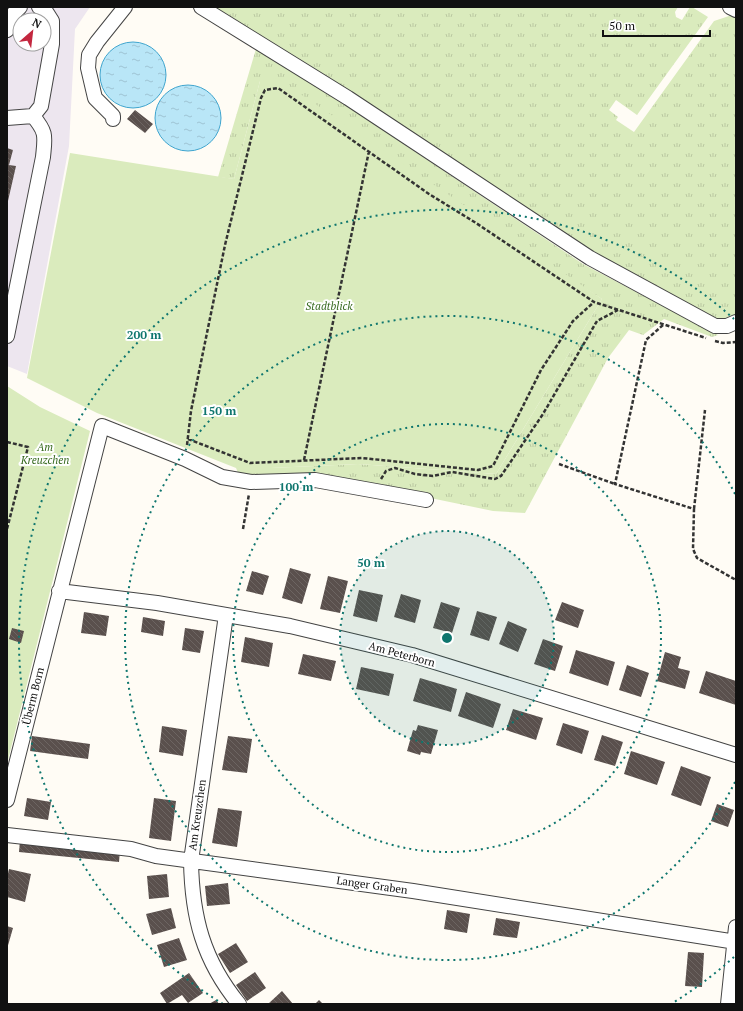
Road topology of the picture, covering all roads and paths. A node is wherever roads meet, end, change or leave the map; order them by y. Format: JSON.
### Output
{"nodes":[{"id":1,"x":20,"y":7,"type":"edge"},
{"id":2,"x":39,"y":7,"type":"edge"},
{"id":3,"x":125,"y":7,"type":"edge"},
{"id":4,"x":201,"y":7,"type":"edge"},
{"id":5,"x":730,"y":7,"type":"edge"},
{"id":6,"x":736,"y":10,"type":"edge"},
{"id":7,"x":7,"y":30,"type":"edge"},
{"id":8,"x":33,"y":116,"type":"junction"},
{"id":9,"x":7,"y":118,"type":"edge"},
{"id":10,"x":113,"y":119,"type":"dead end"},
{"id":11,"x":369,"y":151,"type":"junction"},
{"id":12,"x":594,"y":302,"type":"junction"},
{"id":13,"x":618,"y":310,"type":"junction"},
{"id":14,"x":736,"y":322,"type":"edge"},
{"id":15,"x":663,"y":325,"type":"junction"},
{"id":16,"x":7,"y":336,"type":"edge"},
{"id":17,"x":736,"y":342,"type":"edge"},
{"id":18,"x":705,"y":410,"type":"dead end"},
{"id":19,"x":188,"y":439,"type":"junction"},
{"id":20,"x":7,"y":442,"type":"edge"},
{"id":21,"x":185,"y":459,"type":"junction"},
{"id":22,"x":304,"y":460,"type":"junction"},
{"id":23,"x":558,"y":464,"type":"dead end"},
{"id":24,"x":251,"y":482,"type":"junction"},
{"id":25,"x":615,"y":484,"type":"junction"},
{"id":26,"x":378,"y":491,"type":"junction"},
{"id":27,"x":426,"y":500,"type":"dead end"},
{"id":28,"x":694,"y":509,"type":"junction"},
{"id":29,"x":7,"y":529,"type":"edge"},
{"id":30,"x":243,"y":529,"type":"dead end"},
{"id":31,"x":736,"y":580,"type":"edge"},
{"id":32,"x":59,"y":591,"type":"junction"},
{"id":33,"x":226,"y":615,"type":"junction"},
{"id":34,"x":736,"y":755,"type":"edge"},
{"id":35,"x":7,"y":800,"type":"edge"},
{"id":36,"x":7,"y":835,"type":"edge"},
{"id":37,"x":191,"y":861,"type":"junction"},
{"id":38,"x":736,"y":927,"type":"edge"},
{"id":39,"x":735,"y":942,"type":"edge"},
{"id":40,"x":239,"y":1004,"type":"edge"},
{"id":41,"x":728,"y":1004,"type":"edge"}],
"edges":[{"from":1,"to":7,"type":"street"},
{"from":2,"to":8,"type":"street"},
{"from":3,"to":10,"type":"street"},
{"from":4,"to":14,"type":"street"},
{"from":5,"to":6,"type":"street"},
{"from":8,"to":9,"type":"street"},
{"from":8,"to":16,"type":"street"},
{"from":11,"to":12,"type":"path"},
{"from":11,"to":19,"type":"path"},
{"from":11,"to":22,"type":"path"},
{"from":12,"to":13,"type":"path"},
{"from":12,"to":22,"type":"path"},
{"from":13,"to":15,"type":"path"},
{"from":13,"to":26,"type":"path"},
{"from":15,"to":17,"type":"path"},
{"from":15,"to":25,"type":"path"},
{"from":18,"to":28,"type":"path"},
{"from":19,"to":21,"type":"path"},
{"from":19,"to":22,"type":"path"},
{"from":20,"to":29,"type":"path"},
{"from":21,"to":24,"type":"street"},
{"from":21,"to":32,"type":"street","name":"Überm Born"},
{"from":23,"to":25,"type":"path"},
{"from":24,"to":26,"type":"street"},
{"from":24,"to":30,"type":"path"},
{"from":25,"to":28,"type":"path"},
{"from":26,"to":27,"type":"street"},
{"from":28,"to":31,"type":"path"},
{"from":32,"to":33,"type":"street","name":"Am Peterborn"},
{"from":32,"to":35,"type":"street","name":"Überm Born"},
{"from":33,"to":34,"type":"street","name":"Am Peterborn"},
{"from":33,"to":37,"type":"street","name":"Am Kreuzchen"},
{"from":36,"to":37,"type":"street","name":"Langer Graben"},
{"from":37,"to":39,"type":"street","name":"Langer Graben"},
{"from":37,"to":40,"type":"street","name":"Am Kreuzchen"},
{"from":38,"to":39,"type":"street"},
{"from":39,"to":41,"type":"street"}]}
